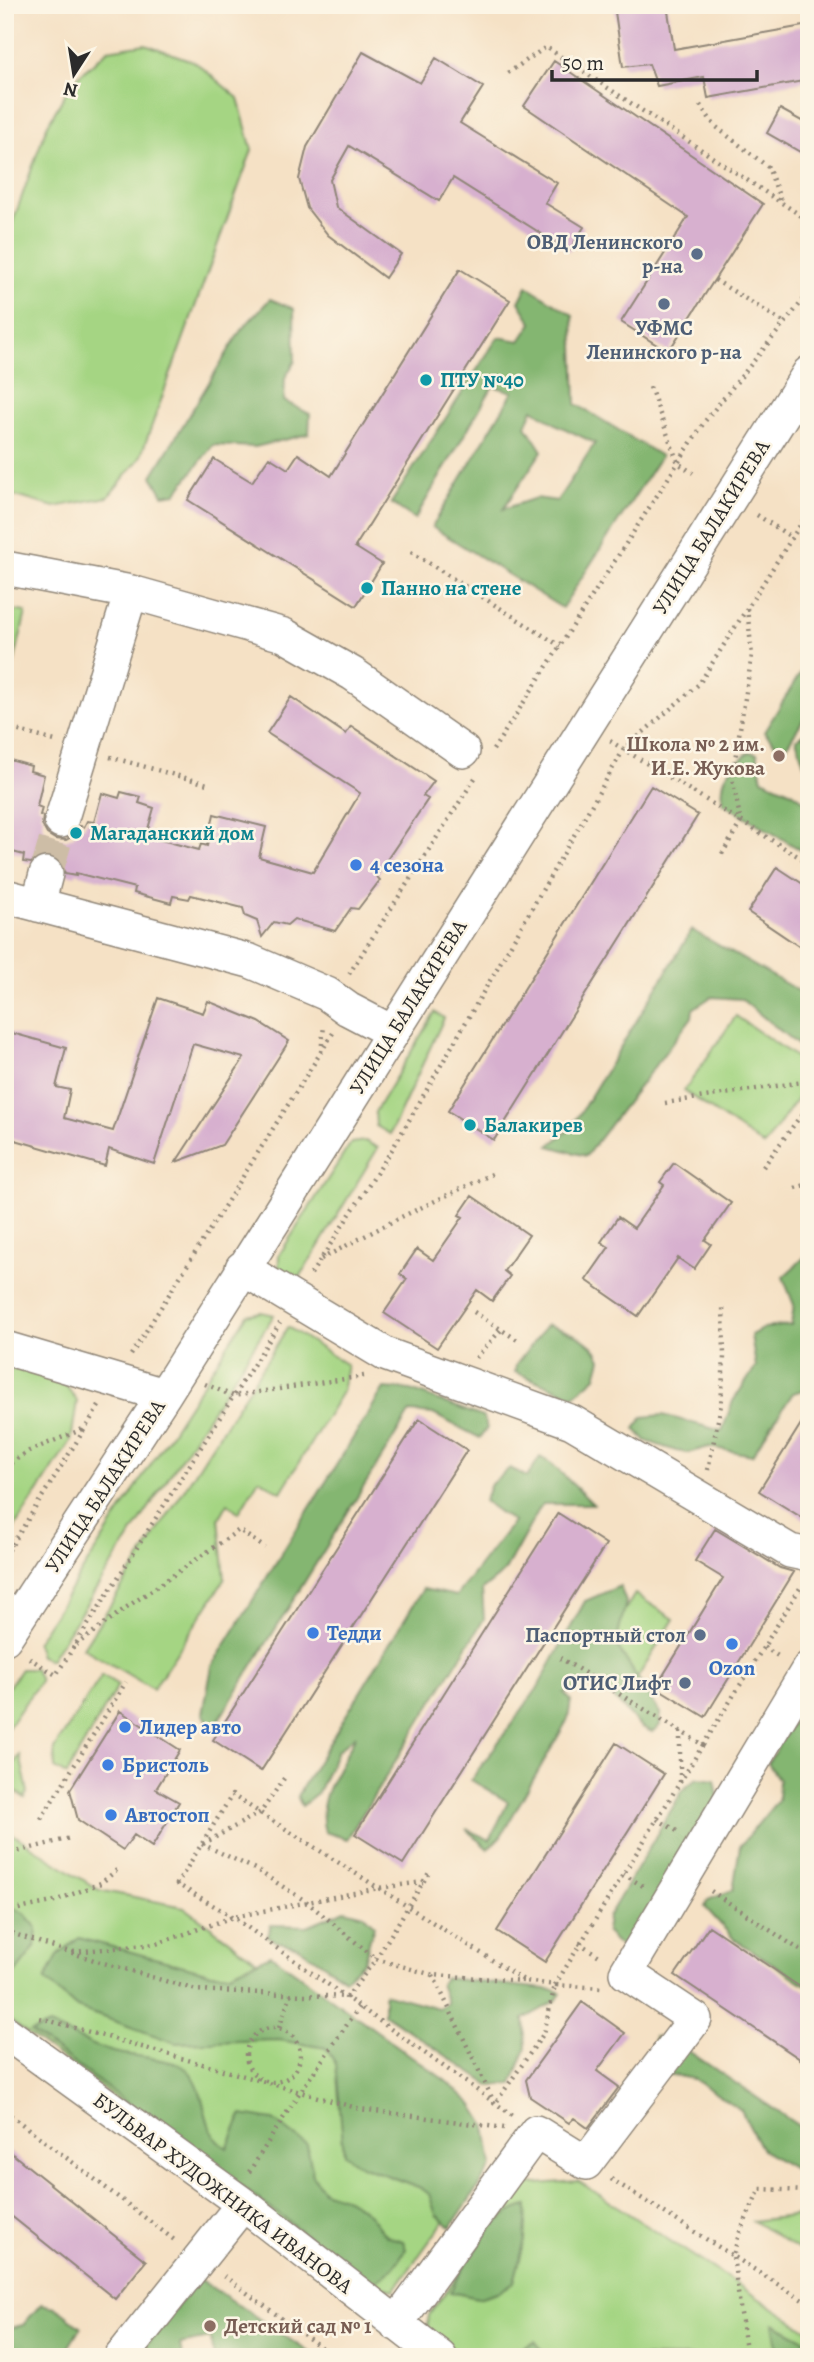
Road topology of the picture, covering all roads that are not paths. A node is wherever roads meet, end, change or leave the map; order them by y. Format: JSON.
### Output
{"nodes":[{"id":1,"x":809,"y":373,"type":"edge"},
{"id":2,"x":5,"y":568,"type":"edge"},
{"id":3,"x":131,"y":592,"type":"junction"},
{"id":4,"x":476,"y":761,"type":"road end"},
{"id":5,"x":61,"y":821,"type":"tunnel mouth"},
{"id":6,"x":5,"y":896,"type":"edge"},
{"id":7,"x":392,"y":1032,"type":"junction"},
{"id":8,"x":242,"y":1268,"type":"junction"},
{"id":9,"x":5,"y":1348,"type":"edge"},
{"id":10,"x":164,"y":1395,"type":"junction"},
{"id":11,"x":806,"y":1569,"type":"edge"},
{"id":12,"x":17,"y":1648,"type":"edge"},
{"id":13,"x":809,"y":1668,"type":"edge"},
{"id":14,"x":18,"y":2024,"type":"edge"},
{"id":15,"x":238,"y":2201,"type":"junction"},
{"id":16,"x":396,"y":2324,"type":"junction"},
{"id":17,"x":121,"y":2357,"type":"edge"},
{"id":18,"x":440,"y":2357,"type":"edge"}],
"edges":[{"from":1,"to":7,"type":"street","name":"УЛИЦА БАЛАКИРЕВА"},
{"from":2,"to":3,"type":"street"},
{"from":3,"to":4,"type":"street"},
{"from":3,"to":5,"type":"street"},
{"from":6,"to":7,"type":"street"},
{"from":7,"to":8,"type":"street","name":"УЛИЦА БАЛАКИРЕВА"},
{"from":8,"to":10,"type":"street","name":"УЛИЦА БАЛАКИРЕВА"},
{"from":8,"to":11,"type":"street"},
{"from":9,"to":10,"type":"street"},
{"from":10,"to":12,"type":"street","name":"УЛИЦА БАЛАКИРЕВА"},
{"from":13,"to":16,"type":"street"},
{"from":14,"to":15,"type":"street","name":"БУЛЬВАР ХУДОЖНИКА ИВАНОВА"},
{"from":15,"to":16,"type":"street","name":"БУЛЬВАР ХУДОЖНИКА ИВАНОВА"},
{"from":15,"to":17,"type":"street"},
{"from":16,"to":18,"type":"street","name":"БУЛЬВАР ХУДОЖНИКА ИВАНОВА"}]}
